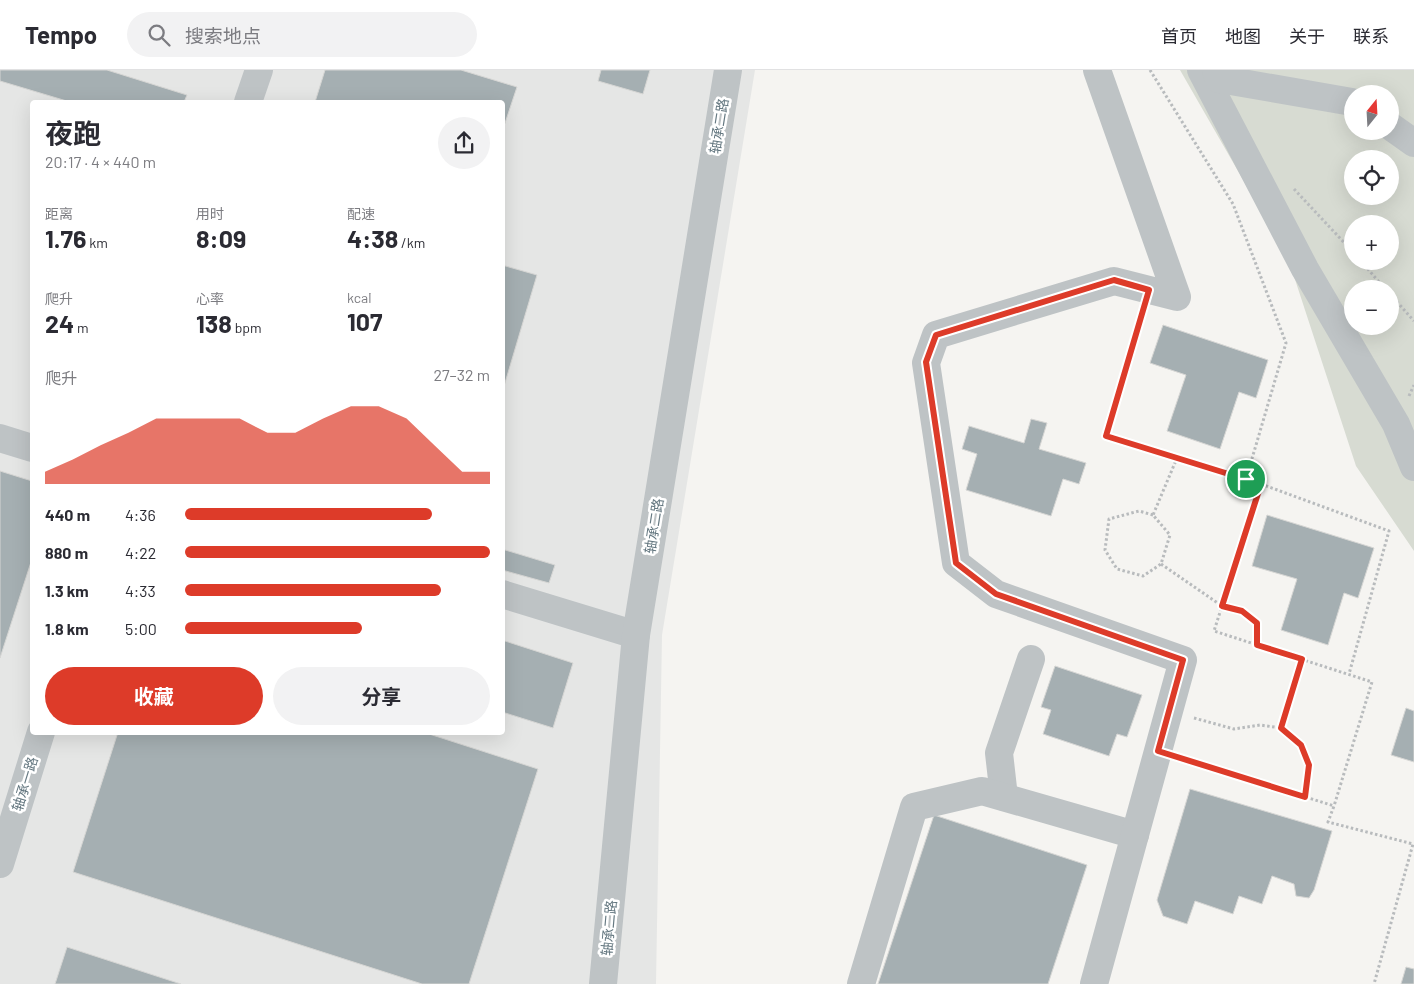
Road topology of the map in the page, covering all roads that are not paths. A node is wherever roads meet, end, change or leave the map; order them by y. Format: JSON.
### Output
{"nodes":[{"id":1,"x":259,"y":70,"type":"edge"},
{"id":2,"x":728,"y":70,"type":"edge"},
{"id":3,"x":1097,"y":70,"type":"edge"},
{"id":4,"x":1201,"y":70,"type":"edge"},
{"id":5,"x":1216,"y":70,"type":"edge"},
{"id":6,"x":249,"y":100,"type":"edge"},
{"id":7,"x":1344,"y":101,"type":"edge"},
{"id":8,"x":1399,"y":132,"type":"edge"},
{"id":9,"x":1414,"y":143,"type":"edge"},
{"id":10,"x":0,"y":438,"type":"edge"},
{"id":11,"x":30,"y":447,"type":"edge"},
{"id":12,"x":1414,"y":467,"type":"edge"},
{"id":13,"x":505,"y":595,"type":"edge"},
{"id":14,"x":636,"y":635,"type":"junction"},
{"id":15,"x":1031,"y":659,"type":"dead end"},
{"id":16,"x":40,"y":735,"type":"edge"},
{"id":17,"x":1004,"y":797,"type":"junction"},
{"id":18,"x":1135,"y":835,"type":"junction"},
{"id":19,"x":0,"y":864,"type":"edge"},
{"id":20,"x":603,"y":984,"type":"edge"},
{"id":21,"x":861,"y":984,"type":"edge"},
{"id":22,"x":1094,"y":984,"type":"edge"}],
"edges":[{"from":1,"to":6,"type":"street"},
{"from":2,"to":14,"type":"street","name":"轴承二路"},
{"from":3,"to":18,"type":"street"},
{"from":4,"to":12,"type":"street"},
{"from":5,"to":7,"type":"street"},
{"from":8,"to":9,"type":"street"},
{"from":10,"to":11,"type":"street"},
{"from":13,"to":14,"type":"street"},
{"from":14,"to":20,"type":"street","name":"轴承二路"},
{"from":15,"to":17,"type":"street"},
{"from":16,"to":19,"type":"street","name":"轴承一路"},
{"from":17,"to":18,"type":"street"},
{"from":17,"to":21,"type":"street"},
{"from":18,"to":22,"type":"street"}]}
